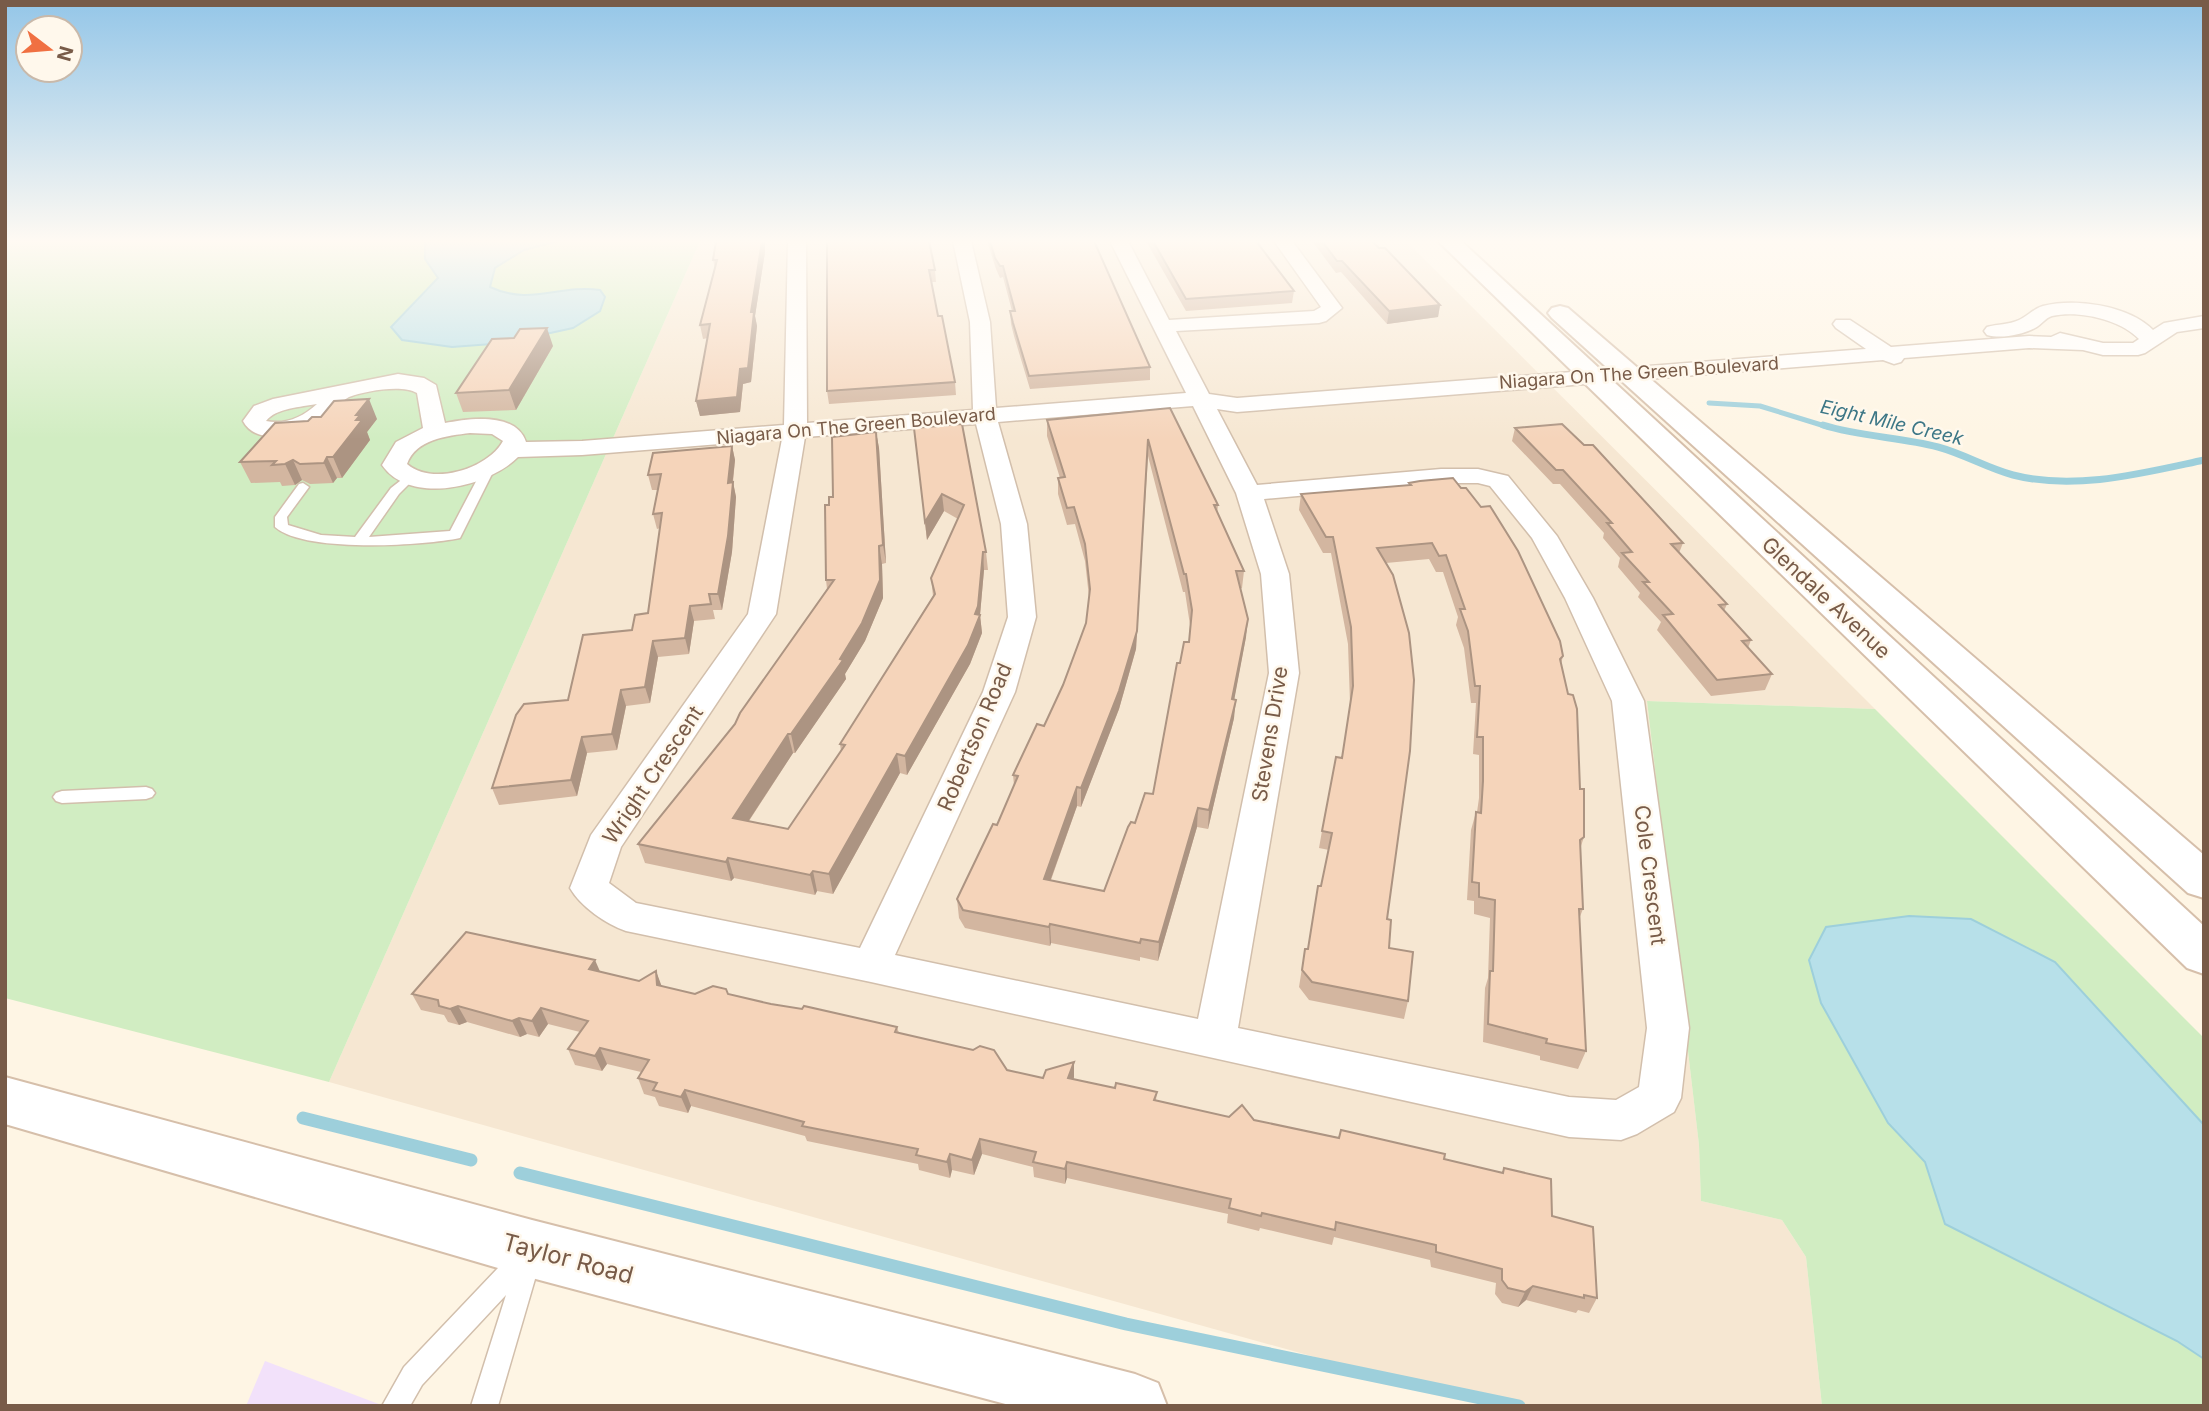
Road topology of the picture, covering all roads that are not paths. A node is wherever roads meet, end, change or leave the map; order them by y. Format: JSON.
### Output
{"nodes":[{"id":1,"x":797,"y":307,"type":"edge"},
{"id":2,"x":977,"y":307,"type":"edge"},
{"id":3,"x":1153,"y":307,"type":"edge"},
{"id":4,"x":1331,"y":307,"type":"edge"},
{"id":5,"x":1528,"y":307,"type":"edge"},
{"id":6,"x":1552,"y":307,"type":"edge"},
{"id":7,"x":2098,"y":313,"type":"junction"},
{"id":8,"x":2204,"y":316,"type":"edge"},
{"id":9,"x":2034,"y":321,"type":"junction"},
{"id":10,"x":2204,"y":322,"type":"edge"},
{"id":11,"x":1843,"y":324,"type":"dead end"},
{"id":12,"x":1163,"y":326,"type":"junction"},
{"id":13,"x":2150,"y":339,"type":"junction"},
{"id":14,"x":1868,"y":341,"type":"junction"},
{"id":15,"x":2080,"y":345,"type":"junction"},
{"id":16,"x":1888,"y":354,"type":"junction"},
{"id":17,"x":1603,"y":368,"type":"junction"},
{"id":18,"x":1912,"y":369,"type":"dead end"},
{"id":19,"x":339,"y":393,"type":"dead end"},
{"id":20,"x":1198,"y":399,"type":"junction"},
{"id":21,"x":985,"y":415,"type":"junction"},
{"id":22,"x":796,"y":430,"type":"junction"},
{"id":23,"x":435,"y":432,"type":"junction"},
{"id":24,"x":513,"y":450,"type":"junction"},
{"id":25,"x":489,"y":468,"type":"junction"},
{"id":26,"x":409,"y":478,"type":"junction"},
{"id":27,"x":303,"y":487,"type":"edge"},
{"id":28,"x":1250,"y":493,"type":"junction"},
{"id":29,"x":360,"y":540,"type":"junction"},
{"id":30,"x":146,"y":793,"type":"dead end"},
{"id":31,"x":62,"y":797,"type":"dead end"},
{"id":32,"x":2204,"y":881,"type":"edge"},
{"id":33,"x":2204,"y":955,"type":"edge"},
{"id":34,"x":871,"y":966,"type":"junction"},
{"id":35,"x":1215,"y":1040,"type":"junction"},
{"id":36,"x":5,"y":1100,"type":"edge"},
{"id":37,"x":532,"y":1250,"type":"junction"},
{"id":38,"x":395,"y":1406,"type":"edge"},
{"id":39,"x":484,"y":1406,"type":"edge"},
{"id":40,"x":1135,"y":1406,"type":"edge"}],
"edges":[{"from":1,"to":22,"type":"street","name":"Wright Crescent"},
{"from":2,"to":21,"type":"street","name":"Robertson Road"},
{"from":3,"to":12,"type":"street","name":"Stevens Drive"},
{"from":4,"to":12,"type":"street"},
{"from":5,"to":17,"type":"main road","name":"Glendale Avenue"},
{"from":6,"to":17,"type":"main road","name":"Glendale Avenue"},
{"from":7,"to":8,"type":"street"},
{"from":7,"to":9,"type":"street","name":"Niagara On The Green Boulevard"},
{"from":7,"to":13,"type":"street"},
{"from":9,"to":14,"type":"street","name":"Niagara On The Green Boulevard"},
{"from":9,"to":15,"type":"street"},
{"from":10,"to":13,"type":"street"},
{"from":11,"to":14,"type":"street"},
{"from":12,"to":20,"type":"street","name":"Stevens Drive"},
{"from":13,"to":15,"type":"street"},
{"from":14,"to":16,"type":"street"},
{"from":14,"to":17,"type":"street","name":"Niagara On The Green Boulevard"},
{"from":15,"to":16,"type":"street","name":"Niagara On The Green Boulevard"},
{"from":16,"to":17,"type":"street","name":"Niagara On The Green Boulevard"},
{"from":16,"to":18,"type":"street"},
{"from":17,"to":20,"type":"street","name":"Niagara On The Green Boulevard"},
{"from":17,"to":32,"type":"main road","name":"Glendale Avenue"},
{"from":17,"to":33,"type":"main road","name":"Glendale Avenue"},
{"from":19,"to":23,"type":"street"},
{"from":20,"to":21,"type":"street","name":"Niagara On The Green Boulevard"},
{"from":20,"to":28,"type":"street","name":"Stevens Drive"},
{"from":21,"to":22,"type":"street","name":"Niagara On The Green Boulevard"},
{"from":21,"to":34,"type":"street","name":"Robertson Road"},
{"from":22,"to":24,"type":"street","name":"Niagara On The Green Boulevard"},
{"from":22,"to":34,"type":"street","name":"Wright Crescent"},
{"from":23,"to":24,"type":"street"},
{"from":23,"to":26,"type":"street"},
{"from":24,"to":25,"type":"street"},
{"from":25,"to":26,"type":"street"},
{"from":25,"to":29,"type":"lane"},
{"from":26,"to":29,"type":"lane"},
{"from":27,"to":29,"type":"lane"},
{"from":28,"to":35,"type":"street","name":"Stevens Drive"},
{"from":28,"to":35,"type":"street","name":"Cole Crescent"},
{"from":30,"to":31,"type":"lane"},
{"from":34,"to":35,"type":"street","name":"Wright Crescent"},
{"from":36,"to":37,"type":"main road","name":"Taylor Road"},
{"from":37,"to":38,"type":"lane"},
{"from":37,"to":39,"type":"lane"},
{"from":37,"to":40,"type":"main road","name":"Taylor Road"}]}
